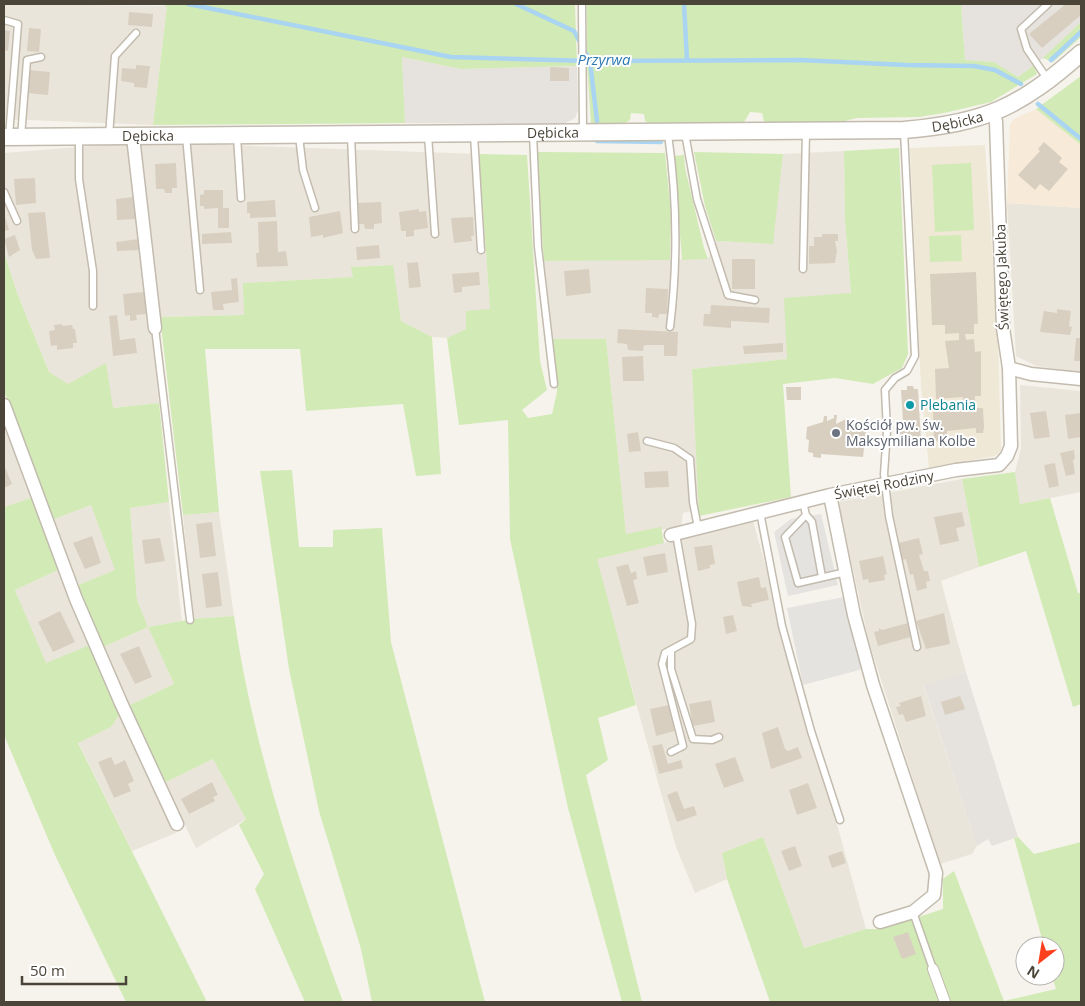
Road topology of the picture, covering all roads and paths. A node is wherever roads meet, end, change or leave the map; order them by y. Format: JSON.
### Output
{"nodes":[{"id":1,"x":582,"y":4,"type":"edge"},
{"id":2,"x":1048,"y":4,"type":"edge"},
{"id":3,"x":4,"y":20,"type":"edge"},
{"id":4,"x":136,"y":33,"type":"dead end"},
{"id":5,"x":1081,"y":53,"type":"edge"},
{"id":6,"x":41,"y":57,"type":"dead end"},
{"id":7,"x":1048,"y":81,"type":"junction"},
{"id":8,"x":992,"y":114,"type":"junction"},
{"id":9,"x":904,"y":130,"type":"junction"},
{"id":10,"x":806,"y":131,"type":"junction"},
{"id":11,"x":676,"y":132,"type":"junction"},
{"id":12,"x":533,"y":133,"type":"junction"},
{"id":13,"x":583,"y":133,"type":"junction"},
{"id":14,"x":428,"y":134,"type":"junction"},
{"id":15,"x":474,"y":134,"type":"junction"},
{"id":16,"x":350,"y":135,"type":"junction"},
{"id":17,"x":186,"y":136,"type":"junction"},
{"id":18,"x":299,"y":136,"type":"junction"},
{"id":19,"x":11,"y":137,"type":"edge"},
{"id":20,"x":109,"y":137,"type":"junction"},
{"id":21,"x":133,"y":137,"type":"junction"},
{"id":22,"x":237,"y":137,"type":"junction"},
{"id":23,"x":79,"y":138,"type":"junction"},
{"id":24,"x":4,"y":192,"type":"edge"},
{"id":25,"x":241,"y":198,"type":"dead end"},
{"id":26,"x":315,"y":208,"type":"dead end"},
{"id":27,"x":17,"y":222,"type":"dead end"},
{"id":28,"x":355,"y":229,"type":"dead end"},
{"id":29,"x":436,"y":234,"type":"dead end"},
{"id":30,"x":481,"y":250,"type":"dead end"},
{"id":31,"x":803,"y":270,"type":"dead end"},
{"id":32,"x":200,"y":290,"type":"dead end"},
{"id":33,"x":755,"y":300,"type":"dead end"},
{"id":34,"x":93,"y":306,"type":"dead end"},
{"id":35,"x":670,"y":327,"type":"dead end"},
{"id":36,"x":155,"y":328,"type":"joint"},
{"id":37,"x":1010,"y":368,"type":"junction"},
{"id":38,"x":1081,"y":379,"type":"edge"},
{"id":39,"x":554,"y":384,"type":"dead end"},
{"id":40,"x":4,"y":405,"type":"edge"},
{"id":41,"x":647,"y":441,"type":"dead end"},
{"id":42,"x":886,"y":485,"type":"junction"},
{"id":43,"x":830,"y":495,"type":"junction"},
{"id":44,"x":803,"y":502,"type":"junction"},
{"id":45,"x":760,"y":512,"type":"junction"},
{"id":46,"x":806,"y":515,"type":"junction"},
{"id":47,"x":698,"y":528,"type":"junction"},
{"id":48,"x":674,"y":535,"type":"joint"},
{"id":49,"x":846,"y":572,"type":"junction"},
{"id":50,"x":822,"y":578,"type":"junction"},
{"id":51,"x":190,"y":620,"type":"dead end"},
{"id":52,"x":917,"y":647,"type":"dead end"},
{"id":53,"x":671,"y":650,"type":"junction"},
{"id":54,"x":719,"y":737,"type":"dead end"},
{"id":55,"x":671,"y":752,"type":"dead end"},
{"id":56,"x":840,"y":820,"type":"dead end"},
{"id":57,"x":177,"y":824,"type":"dead end"},
{"id":58,"x":913,"y":912,"type":"junction"},
{"id":59,"x":880,"y":922,"type":"dead end"},
{"id":60,"x":933,"y":968,"type":"joint"},
{"id":61,"x":945,"y":1002,"type":"edge"}],
"edges":[{"from":1,"to":13,"type":"lane"},
{"from":2,"to":7,"type":"lane"},
{"from":3,"to":19,"type":"lane"},
{"from":4,"to":20,"type":"lane"},
{"from":5,"to":7,"type":"street","name":"Dębicka"},
{"from":6,"to":19,"type":"lane"},
{"from":7,"to":8,"type":"street","name":"Dębicka"},
{"from":8,"to":9,"type":"street","name":"Dębicka"},
{"from":8,"to":37,"type":"street","name":"Świętego Jakuba"},
{"from":9,"to":10,"type":"street","name":"Dębicka"},
{"from":9,"to":42,"type":"lane"},
{"from":10,"to":11,"type":"street","name":"Dębicka"},
{"from":10,"to":31,"type":"lane"},
{"from":11,"to":13,"type":"street","name":"Dębicka"},
{"from":11,"to":33,"type":"lane"},
{"from":11,"to":35,"type":"lane"},
{"from":12,"to":13,"type":"street","name":"Dębicka"},
{"from":12,"to":15,"type":"street","name":"Dębicka"},
{"from":12,"to":39,"type":"lane"},
{"from":14,"to":15,"type":"street","name":"Dębicka"},
{"from":14,"to":16,"type":"street","name":"Dębicka"},
{"from":14,"to":29,"type":"lane"},
{"from":15,"to":30,"type":"lane"},
{"from":16,"to":18,"type":"street","name":"Dębicka"},
{"from":16,"to":28,"type":"lane"},
{"from":17,"to":21,"type":"street","name":"Dębicka"},
{"from":17,"to":22,"type":"street","name":"Dębicka"},
{"from":17,"to":32,"type":"lane"},
{"from":18,"to":22,"type":"street","name":"Dębicka"},
{"from":18,"to":26,"type":"lane"},
{"from":19,"to":23,"type":"street","name":"Dębicka"},
{"from":20,"to":21,"type":"street","name":"Dębicka"},
{"from":20,"to":23,"type":"street","name":"Dębicka"},
{"from":21,"to":36,"type":"street"},
{"from":22,"to":25,"type":"lane"},
{"from":23,"to":34,"type":"lane"},
{"from":24,"to":27,"type":"lane"},
{"from":36,"to":51,"type":"lane"},
{"from":37,"to":38,"type":"street"},
{"from":37,"to":42,"type":"street","name":"Świętej Rodziny"},
{"from":40,"to":57,"type":"street"},
{"from":41,"to":47,"type":"lane"},
{"from":42,"to":43,"type":"street","name":"Świętej Rodziny"},
{"from":42,"to":52,"type":"lane"},
{"from":43,"to":44,"type":"street","name":"Świętej Rodziny"},
{"from":43,"to":49,"type":"street"},
{"from":44,"to":45,"type":"street","name":"Świętej Rodziny"},
{"from":44,"to":46,"type":"lane"},
{"from":45,"to":47,"type":"street","name":"Świętej Rodziny"},
{"from":45,"to":56,"type":"lane"},
{"from":46,"to":50,"type":"lane"},
{"from":46,"to":50,"type":"lane"},
{"from":47,"to":48,"type":"street","name":"Świętej Rodziny"},
{"from":48,"to":53,"type":"lane"},
{"from":49,"to":50,"type":"lane"},
{"from":49,"to":58,"type":"street"},
{"from":53,"to":54,"type":"lane"},
{"from":53,"to":55,"type":"lane"},
{"from":58,"to":59,"type":"street"},
{"from":58,"to":60,"type":"lane"},
{"from":60,"to":61,"type":"street"}]}
